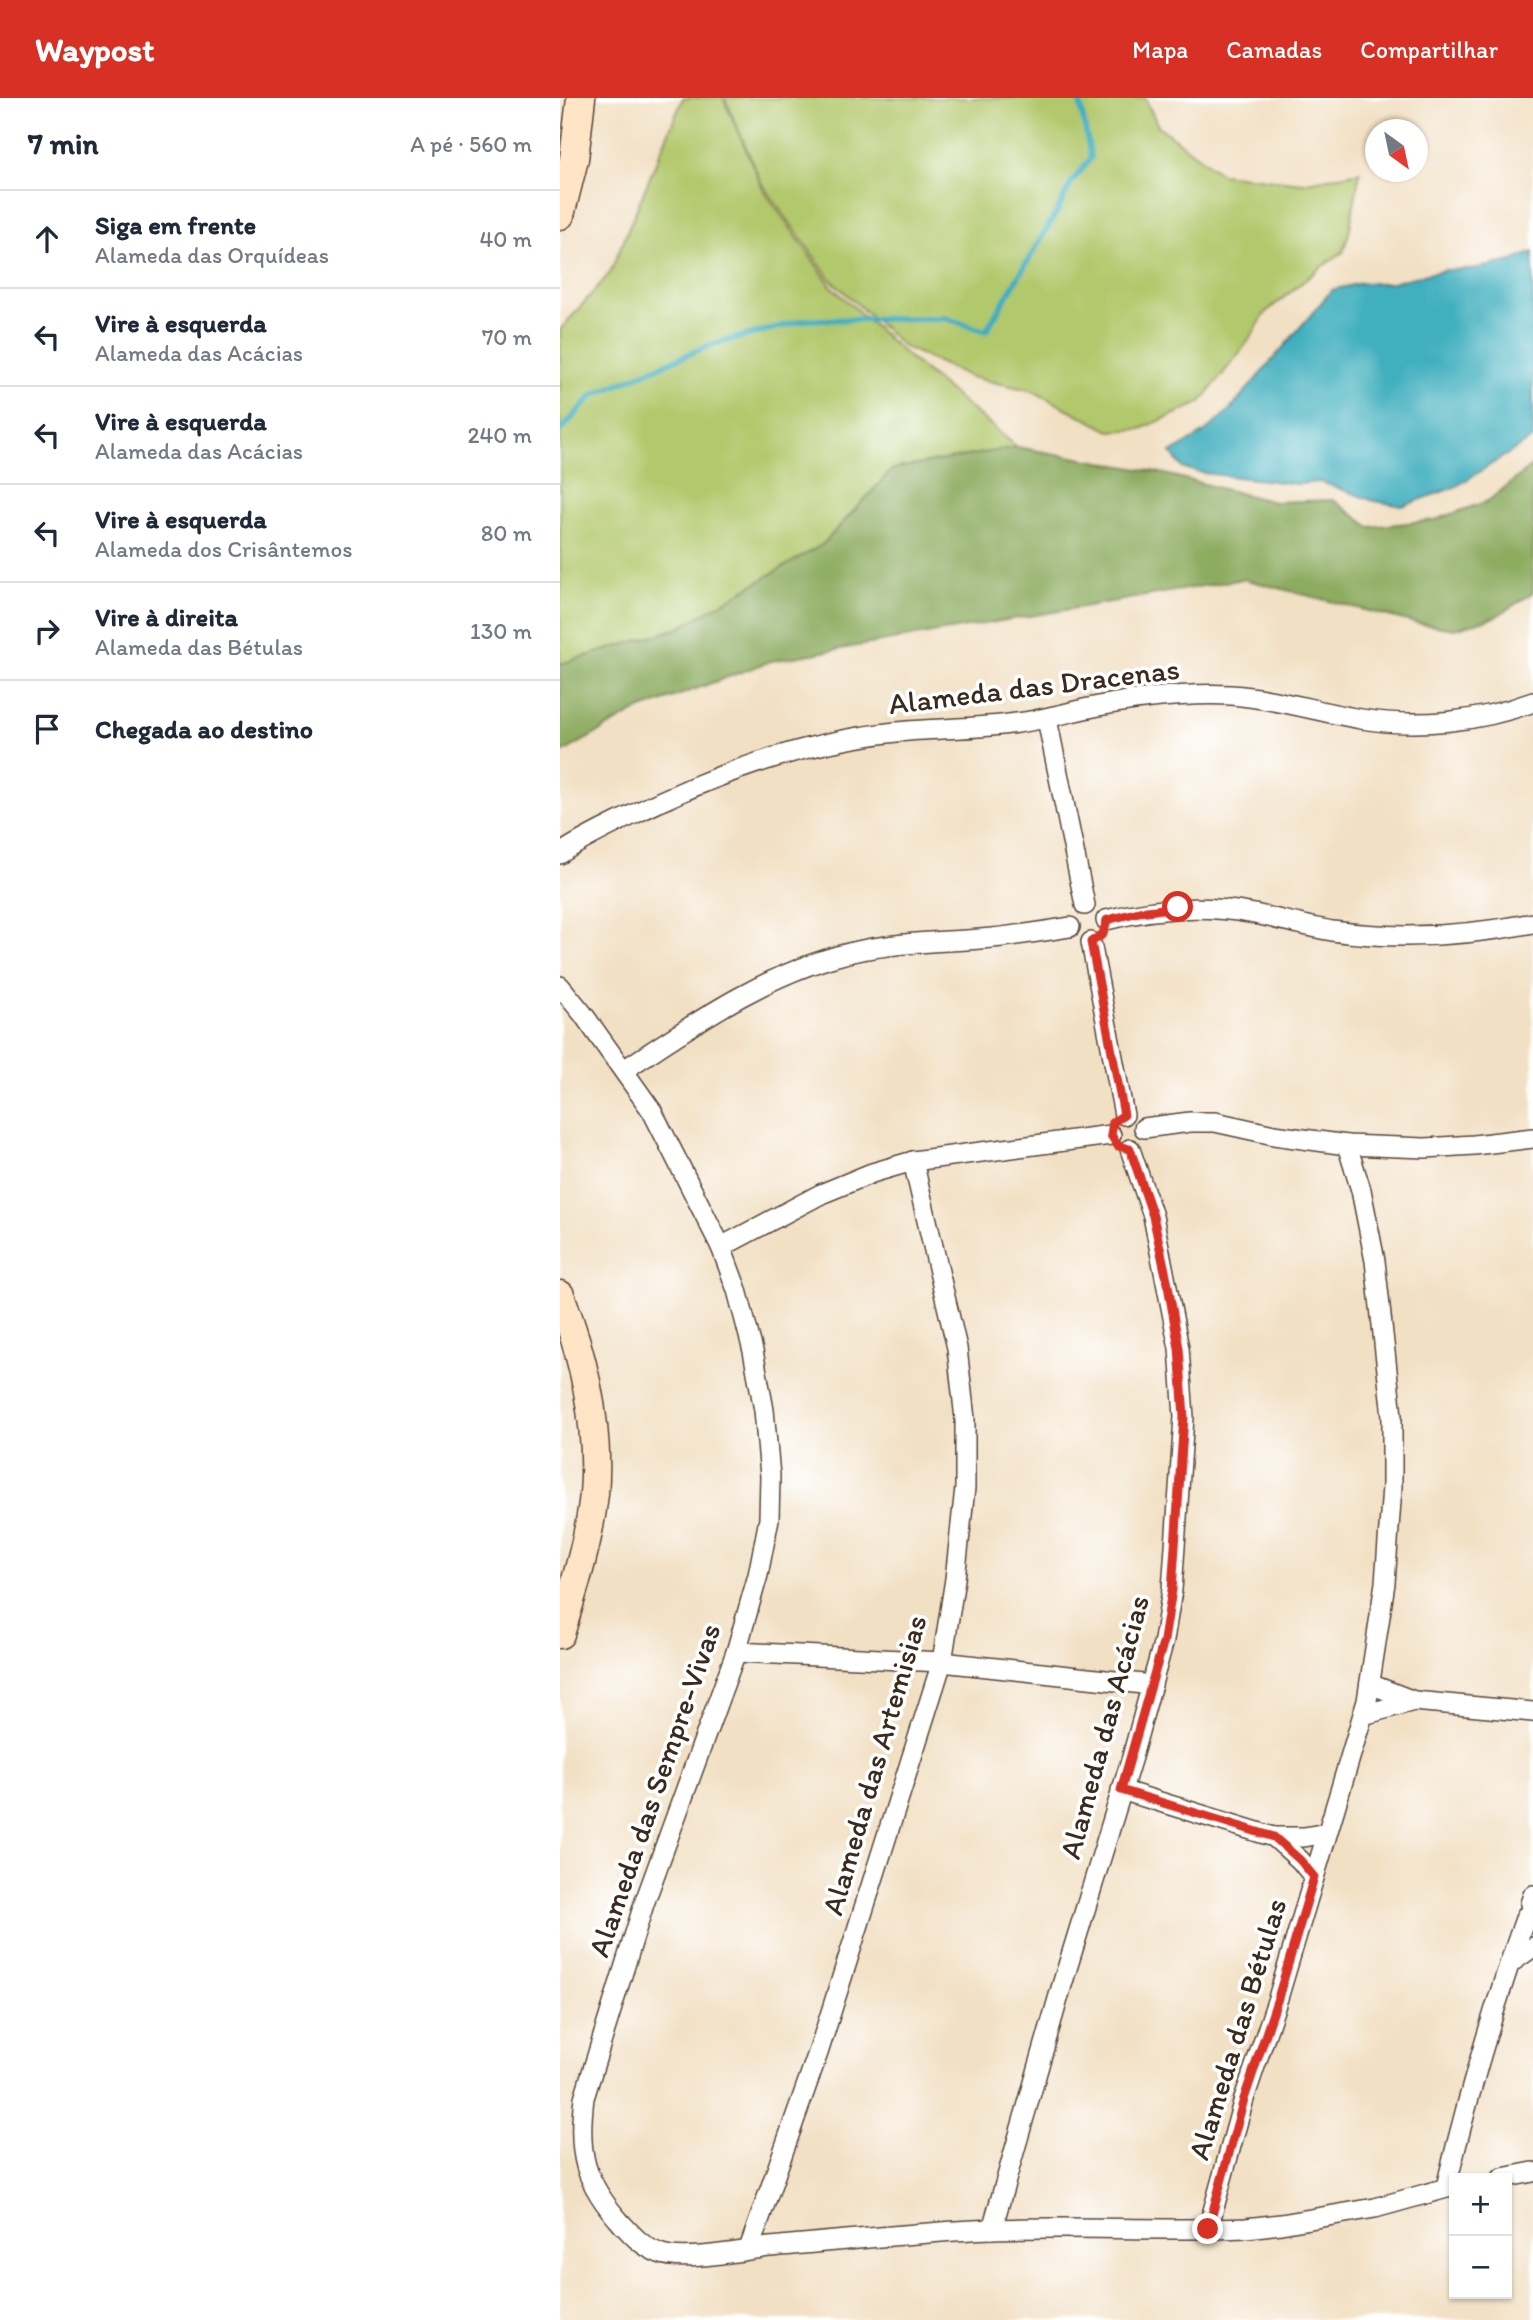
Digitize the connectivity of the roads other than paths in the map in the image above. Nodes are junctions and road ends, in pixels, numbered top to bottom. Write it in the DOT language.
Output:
graph roads {
  1 [pos="581,98"];
  2 [pos="560,215"];
  3 [pos="1533,702"];
  4 [pos="1048,719"];
  5 [pos="560,853"];
  6 [pos="1085,905"];
  7 [pos="1107,920"];
  8 [pos="1533,923"];
  9 [pos="1070,927"];
  10 [pos="1091,942"];
  11 [pos="560,986"];
  12 [pos="624,1069"];
  13 [pos="1124,1115"];
  14 [pos="1144,1128"];
  15 [pos="1111,1135"];
  16 [pos="1533,1138"];
  17 [pos="1347,1145"];
  18 [pos="1130,1149"];
  19 [pos="913,1161"];
  20 [pos="721,1247"];
  21 [pos="560,1295"];
  22 [pos="560,1634"];
  23 [pos="737,1652"];
  24 [pos="942,1662"];
  25 [pos="1370,1684"];
  26 [pos="1152,1685"];
  27 [pos="1414,1701"];
  28 [pos="1533,1711"];
  29 [pos="1363,1715"];
  30 [pos="1121,1790"];
  31 [pos="1327,1833"];
  32 [pos="1274,1837"];
  33 [pos="1314,1877"];
  34 [pos="1531,1910"];
  35 [pos="1533,1947"];
  36 [pos="1509,1964"];
  37 [pos="1533,2172"];
  38 [pos="1453,2173"];
  39 [pos="1512,2176"];
  40 [pos="1449,2187"];
  41 [pos="992,2229"];
  42 [pos="1208,2229"];
  43 [pos="749,2249"];
  1 -- 2 [label="main road"];
  3 -- 4 [label="street, Alameda das Dracenas"];
  4 -- 5 [label="street, Alameda das Dracenas"];
  4 -- 6 [label="street"];
  6 -- 7 [label="street"];
  6 -- 9 [label="street"];
  7 -- 8 [label="street"];
  7 -- 10 [label="street"];
  9 -- 10 [label="street"];
  9 -- 12 [label="street"];
  10 -- 13 [label="street"];
  11 -- 12 [label="street, Alameda das Sempre-Vivas"];
  12 -- 20 [label="street, Alameda das Sempre-Vivas"];
  13 -- 14 [label="street"];
  13 -- 15 [label="street"];
  14 -- 17 [label="street"];
  14 -- 18 [label="street"];
  15 -- 18 [label="street"];
  15 -- 19 [label="street"];
  16 -- 17 [label="street"];
  17 -- 25 [label="street, Alameda das Bétulas"];
  18 -- 26 [label="street, Alameda das Acácias"];
  19 -- 20 [label="street"];
  19 -- 24 [label="street, Alameda das Artemisias"];
  20 -- 23 [label="street, Alameda das Sempre-Vivas"];
  21 -- 22 [label="main road"];
  23 -- 24 [label="street"];
  23 -- 43 [label="street, Alameda das Sempre-Vivas"];
  24 -- 26 [label="street"];
  24 -- 43 [label="street, Alameda das Artemisias"];
  25 -- 27 [label="street"];
  25 -- 29 [label="street, Alameda das Bétulas"];
  26 -- 30 [label="street, Alameda das Acácias"];
  27 -- 28 [label="street"];
  27 -- 29 [label="street"];
  29 -- 31 [label="street, Alameda das Bétulas"];
  30 -- 32 [label="street"];
  30 -- 41 [label="street, Alameda das Acácias"];
  31 -- 32 [label="street"];
  31 -- 33 [label="street, Alameda das Bétulas"];
  32 -- 33 [label="street"];
  33 -- 42 [label="street, Alameda das Bétulas"];
  34 -- 36 [label="street"];
  35 -- 36 [label="street"];
  36 -- 38 [label="street"];
  37 -- 39 [label="street"];
  40 -- 42 [label="street, Alameda das Sempre-Vivas"];
  41 -- 42 [label="street, Alameda das Sempre-Vivas"];
  41 -- 43 [label="street, Alameda das Sempre-Vivas"];
}
